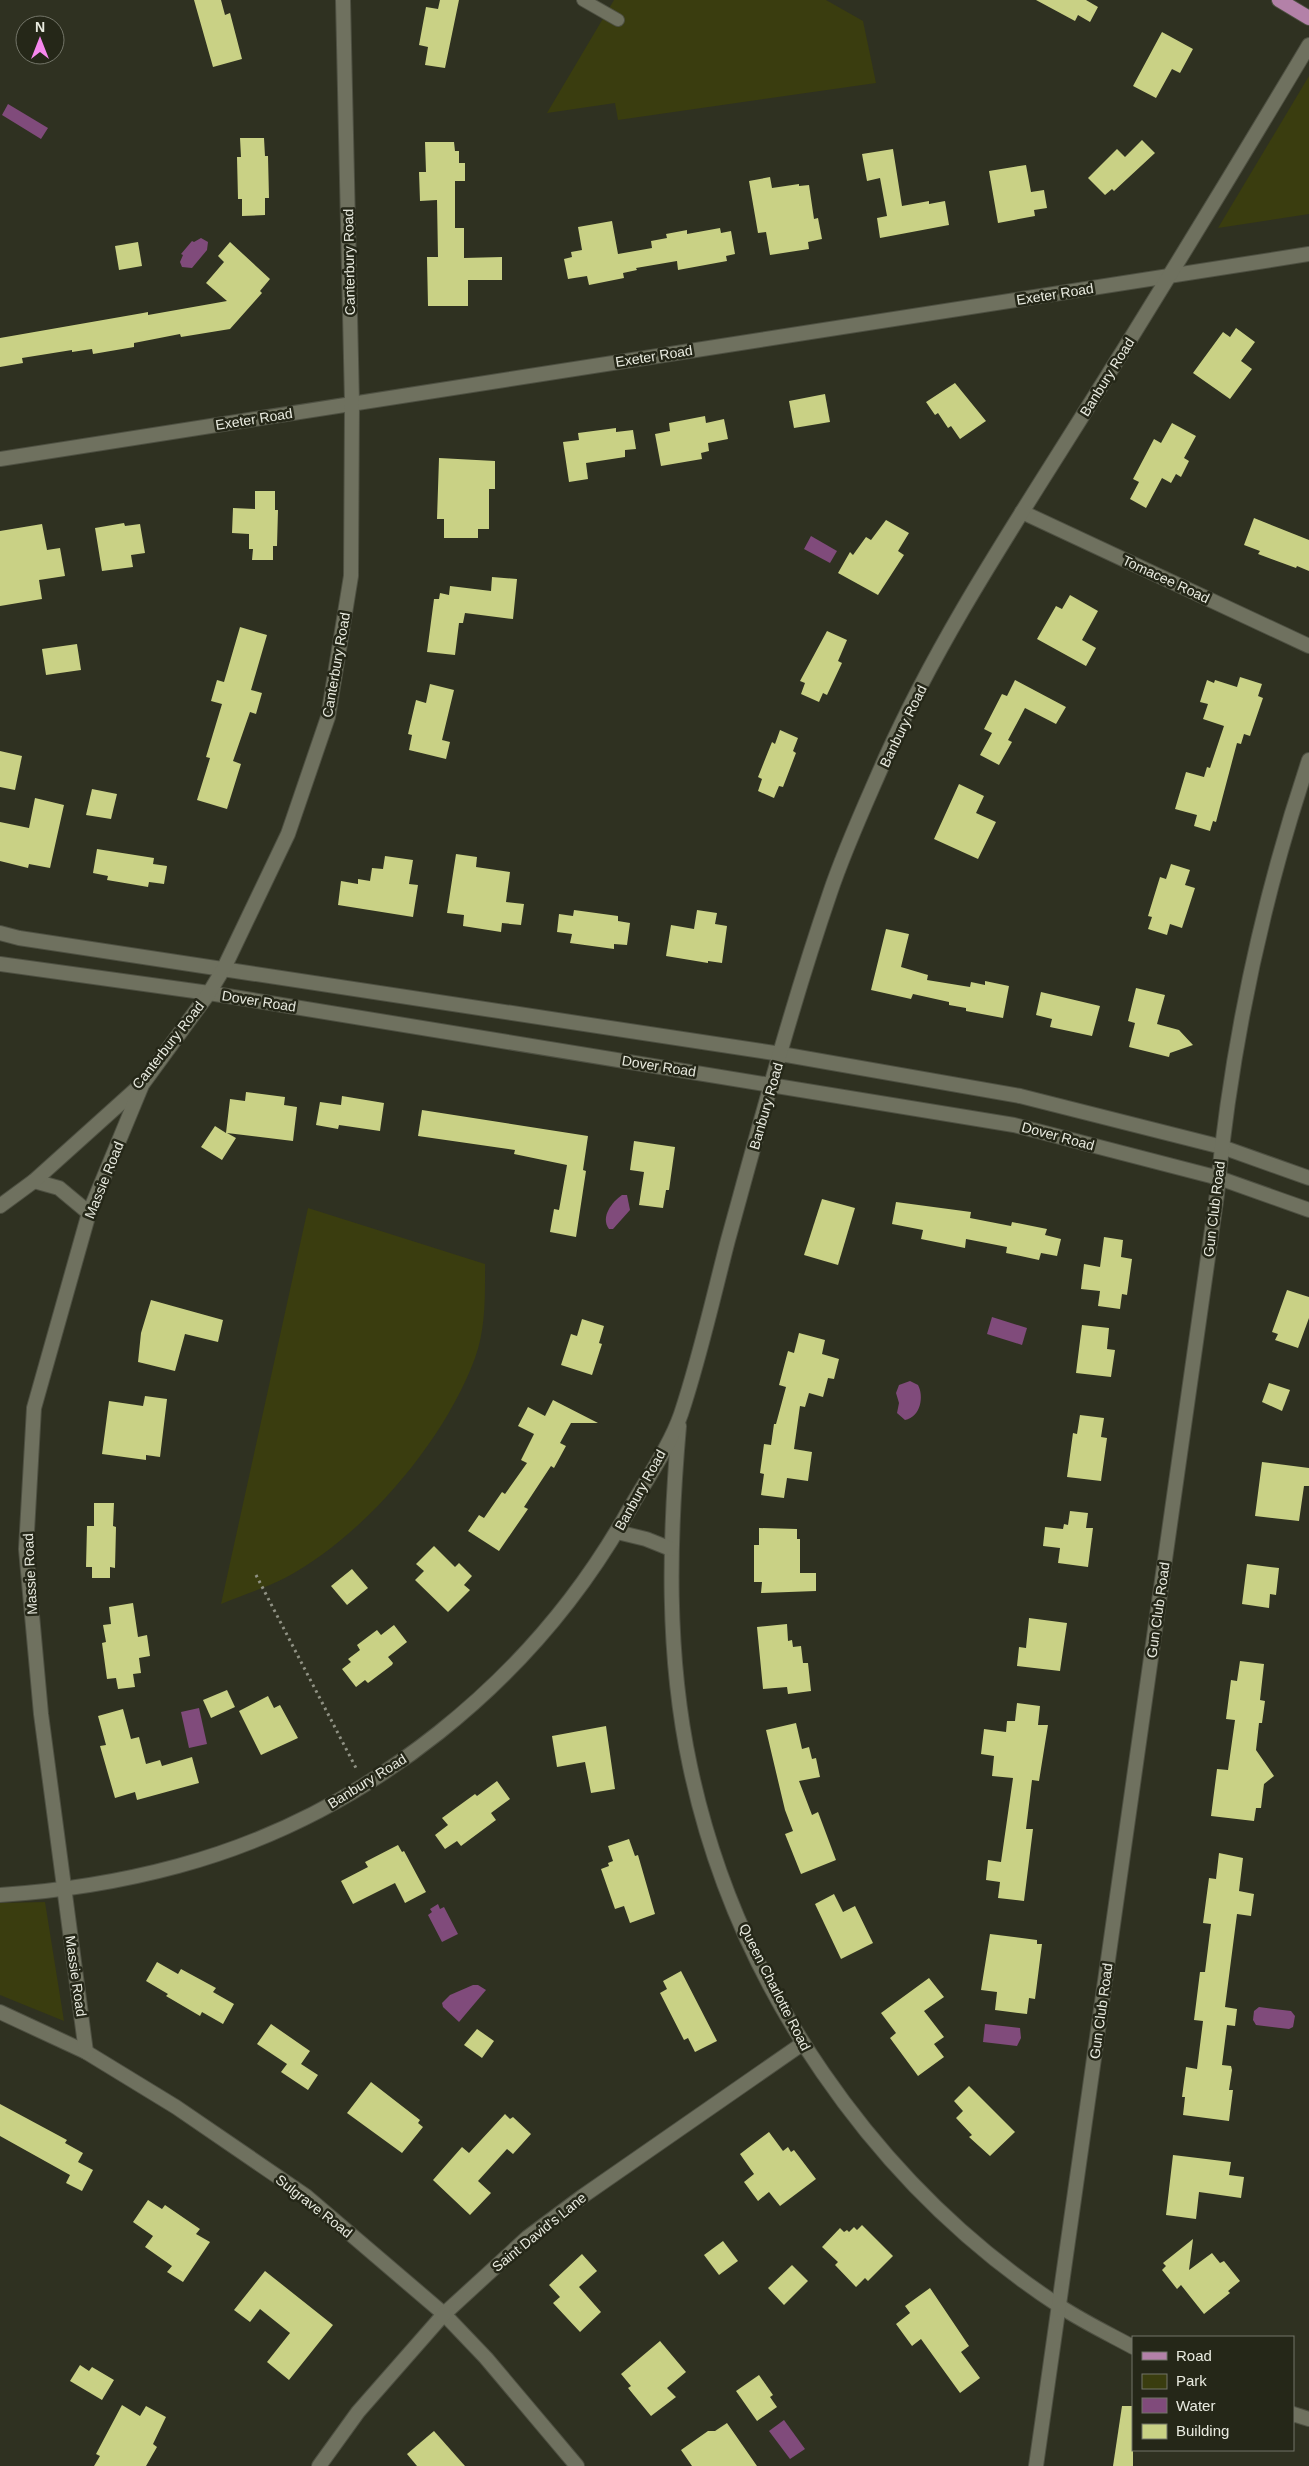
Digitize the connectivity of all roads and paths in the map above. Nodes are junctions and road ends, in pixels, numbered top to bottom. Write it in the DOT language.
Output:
graph roads {
  1 [pos="351,0"];
  2 [pos="584,0"];
  3 [pos="1279,0"];
  4 [pos="343,6"];
  5 [pos="1309,18"];
  6 [pos="618,20"];
  7 [pos="1309,45"];
  8 [pos="1309,254"];
  9 [pos="1170,276"];
  10 [pos="352,403"];
  11 [pos="0,459"];
  12 [pos="1022,512"];
  13 [pos="1309,646"];
  14 [pos="1309,760"];
  15 [pos="0,934"];
  16 [pos="0,964"];
  17 [pos="224,968"];
  18 [pos="209,993"];
  19 [pos="781,1054"];
  20 [pos="144,1082"];
  21 [pos="772,1084"];
  22 [pos="1222,1147"];
  23 [pos="1219,1178"];
  24 [pos="1309,1178"];
  25 [pos="34,1181"];
  26 [pos="0,1206"];
  27 [pos="1309,1210"];
  28 [pos="89,1214"];
  29 [pos="679,1420"];
  30 [pos="617,1532"];
  31 [pos="671,1549"];
  32 [pos="256,1575"];
  33 [pos="364,1785"];
  34 [pos="64,1891"];
  35 [pos="0,1895"];
  36 [pos="0,2012"];
  37 [pos="802,2044"];
  38 [pos="86,2052"];
  39 [pos="1059,2306"];
  40 [pos="444,2314"];
  41 [pos="1132,2346"];
  42 [pos="1294,2414"];
  43 [pos="1309,2419"];
  44 [pos="319,2466"];
  45 [pos="577,2466"];
  46 [pos="1036,2466"];
  1 -- 4 [label="street, Canterbury Road"];
  2 -- 6 [label="lane"];
  3 -- 5 [label="main road"];
  4 -- 10 [label="street, Canterbury Road"];
  7 -- 9 [label="street, Banbury Road"];
  8 -- 9 [label="street, Exeter Road"];
  9 -- 10 [label="street, Exeter Road"];
  9 -- 12 [label="street, Banbury Road"];
  10 -- 11 [label="street, Exeter Road"];
  10 -- 17 [label="street, Canterbury Road"];
  12 -- 13 [label="street, Tomacee Road"];
  12 -- 19 [label="street, Banbury Road"];
  14 -- 22 [label="street, Gun Club Road"];
  15 -- 17 [label="street, Dover Road"];
  16 -- 18 [label="street, Dover Road"];
  17 -- 18 [label="street, Canterbury Road"];
  17 -- 19 [label="street, Dover Road"];
  18 -- 20 [label="street, Canterbury Road"];
  18 -- 21 [label="street, Dover Road"];
  19 -- 21 [label="street, Banbury Road"];
  19 -- 22 [label="street, Dover Road"];
  20 -- 25 [label="street, Canterbury Road"];
  20 -- 28 [label="street, Massie Road"];
  21 -- 23 [label="street, Dover Road"];
  21 -- 29 [label="street, Banbury Road"];
  22 -- 23 [label="street, Gun Club Road"];
  22 -- 24 [label="street, Dover Road"];
  23 -- 27 [label="street, Dover Road"];
  23 -- 39 [label="street, Gun Club Road"];
  25 -- 26 [label="street, Canterbury Road"];
  25 -- 28 [label="street"];
  28 -- 34 [label="street, Massie Road"];
  29 -- 30 [label="street, Banbury Road"];
  29 -- 31 [label="street, Queen Charlotte Road"];
  30 -- 31 [label="street"];
  30 -- 33 [label="street, Banbury Road"];
  31 -- 37 [label="street, Queen Charlotte Road"];
  32 -- 33 [label="path"];
  33 -- 34 [label="street, Banbury Road"];
  34 -- 35 [label="street, Banbury Road"];
  34 -- 38 [label="street, Massie Road"];
  36 -- 38 [label="street, Sulgrave Road"];
  37 -- 39 [label="street, Queen Charlotte Road"];
  37 -- 40 [label="street, Saint David's Lane"];
  38 -- 40 [label="street, Sulgrave Road"];
  39 -- 41 [label="street, Queen Charlotte Road"];
  39 -- 46 [label="street, Gun Club Road"];
  40 -- 44 [label="street, Saint David's Lane"];
  40 -- 45 [label="street, Sulgrave Road"];
  42 -- 43 [label="street"];
}
